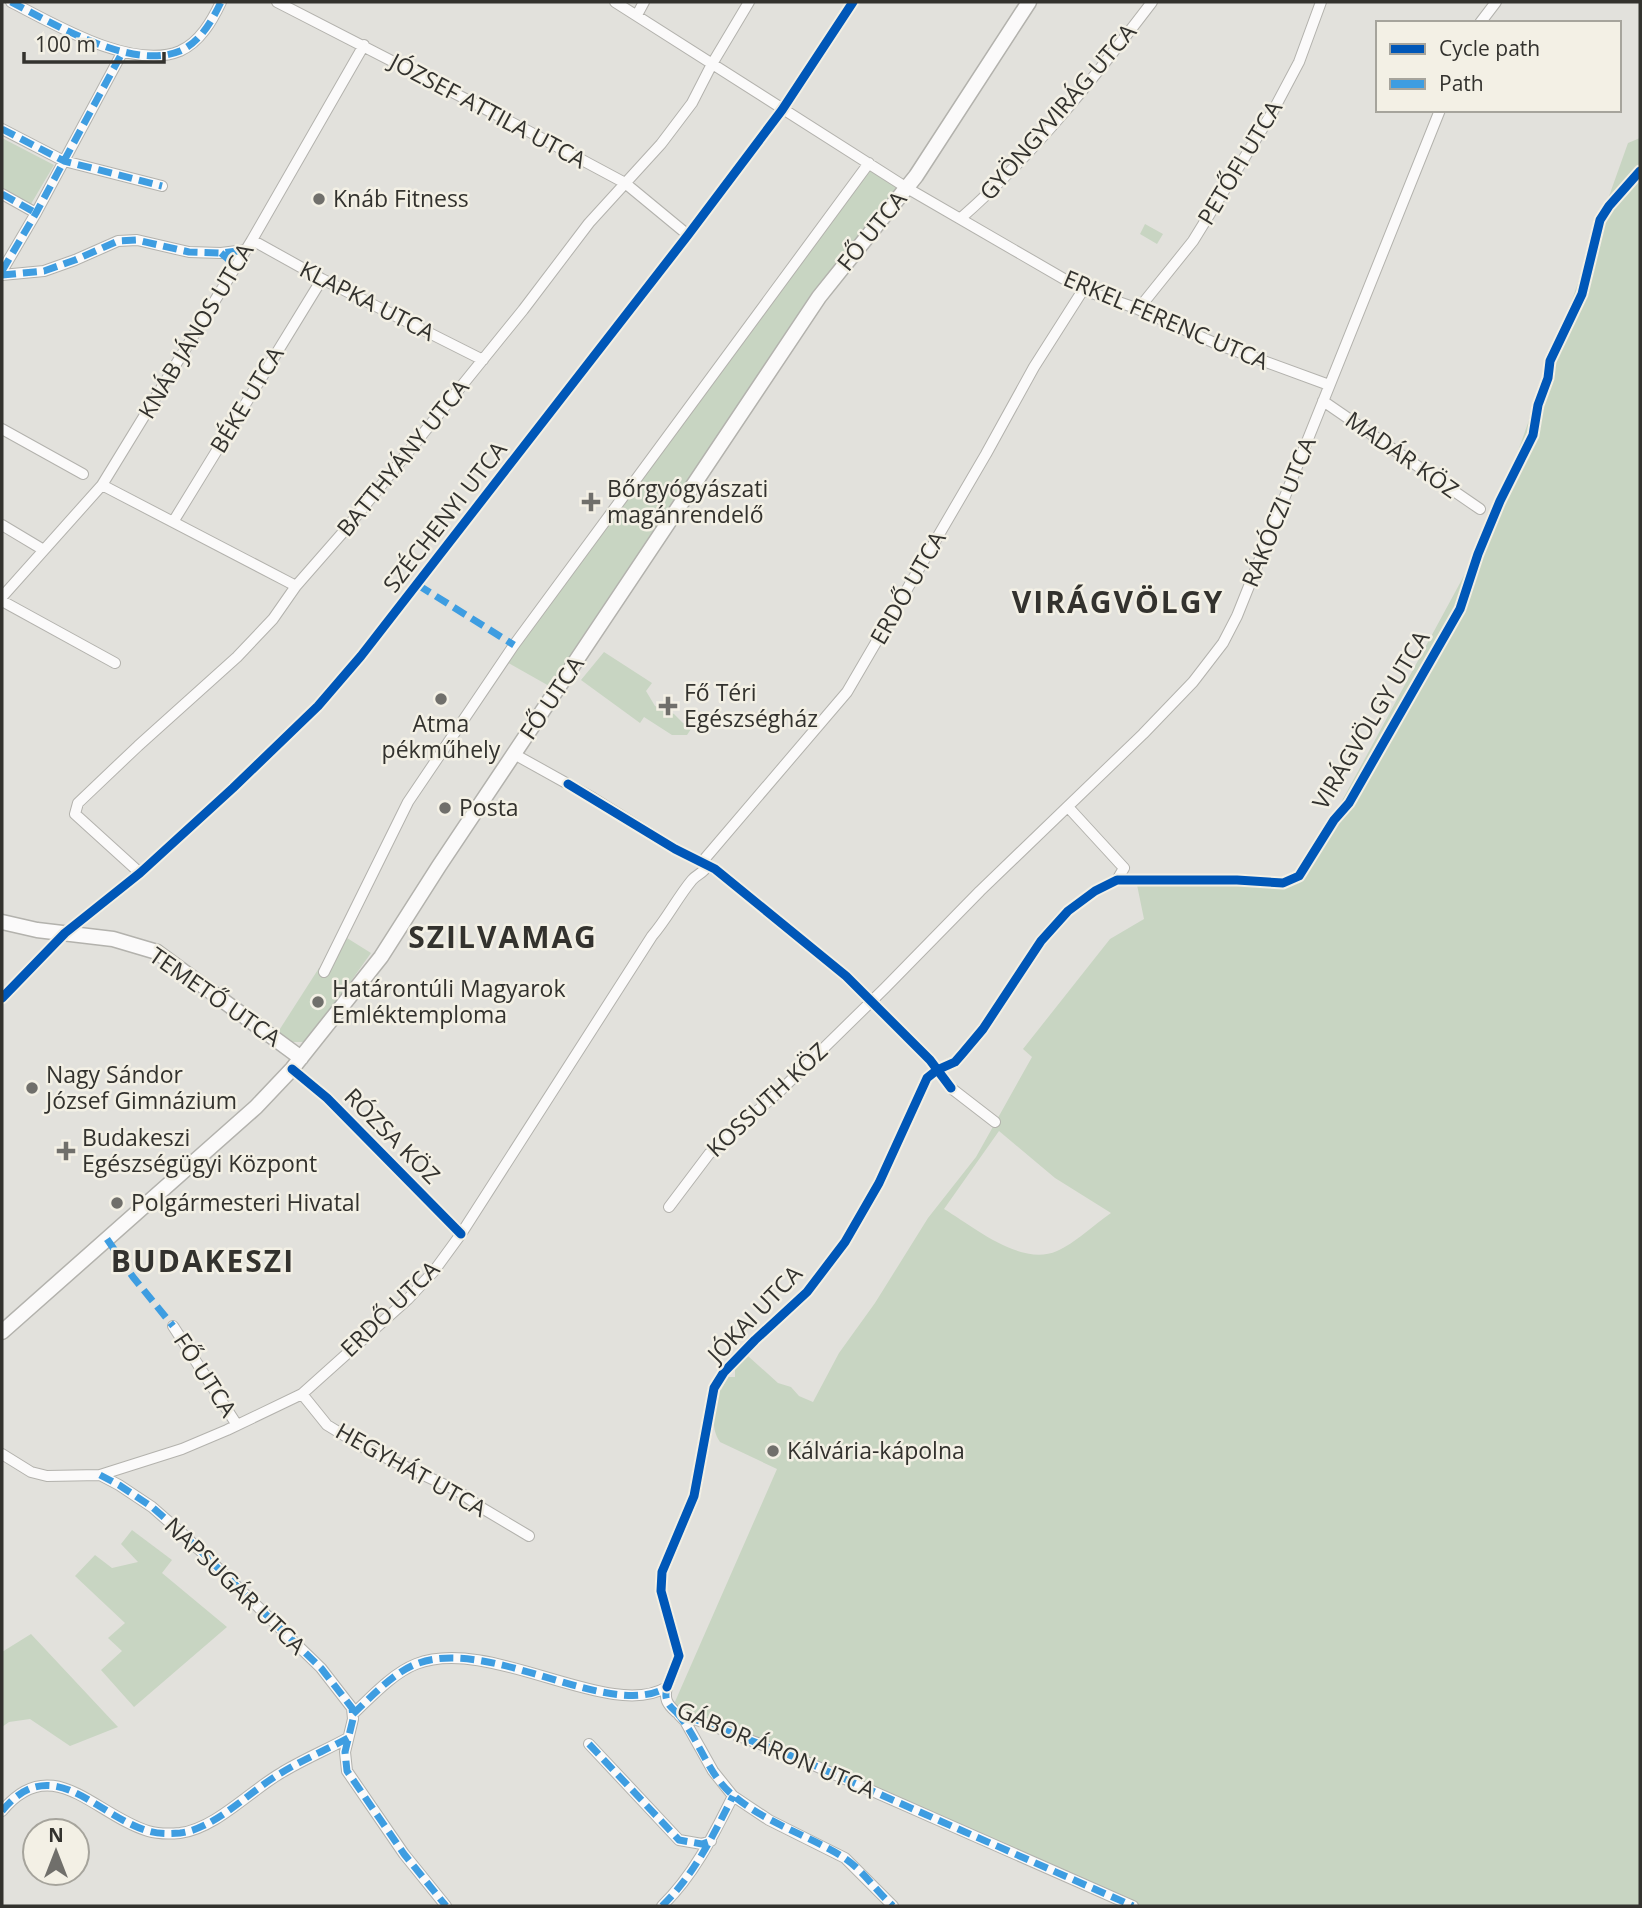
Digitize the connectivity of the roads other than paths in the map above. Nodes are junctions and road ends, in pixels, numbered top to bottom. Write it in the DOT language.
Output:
graph roads {
  1 [pos="11,2"];
  2 [pos="221,2"];
  3 [pos="277,2"];
  4 [pos="615,2"];
  5 [pos="644,2"];
  6 [pos="749,2"];
  7 [pos="853,2"];
  8 [pos="1029,2"];
  9 [pos="1152,2"];
  10 [pos="1321,2"];
  11 [pos="1496,2"];
  12 [pos="637,15"];
  13 [pos="1482,21"];
  14 [pos="364,46"];
  15 [pos="122,53"];
  16 [pos="712,64"];
  17 [pos="782,110"];
  18 [pos="1439,112"];
  19 [pos="2,129"];
  20 [pos="65,161"];
  21 [pos="869,163"];
  22 [pos="1640,171"];
  23 [pos="625,183"];
  24 [pos="162,187"];
  25 [pos="907,188"];
  26 [pos="2,194"];
  27 [pos="36,213"];
  28 [pos="961,218"];
  29 [pos="688,235"];
  30 [pos="252,240"];
  31 [pos="245,250"];
  32 [pos="221,253"];
  33 [pos="235,265"];
  34 [pos="2,273"];
  35 [pos="322,279"];
  36 [pos="1083,290"];
  37 [pos="1133,307"];
  38 [pos="483,360"];
  39 [pos="1329,385"];
  40 [pos="1324,401"];
  41 [pos="2,429"];
  42 [pos="83,474"];
  43 [pos="102,485"];
  44 [pos="1480,509"];
  45 [pos="173,522"];
  46 [pos="2,526"];
  47 [pos="43,549"];
  48 [pos="296,586"];
  49 [pos="2,599"];
  50 [pos="115,663"];
  51 [pos="514,754"];
  52 [pos="1068,807"];
  53 [pos="701,862"];
  54 [pos="139,873"];
  55 [pos="694,878"];
  56 [pos="1117,880"];
  57 [pos="2,922"];
  58 [pos="65,933"];
  59 [pos="324,972"];
  60 [pos="2,998"];
  61 [pos="872,1000"];
  62 [pos="296,1063"];
  63 [pos="937,1070"];
  64 [pos="995,1122"];
  65 [pos="669,1207"];
  66 [pos="461,1234"];
  67 [pos="173,1325"];
  68 [pos="2,1332"];
  69 [pos="302,1394"];
  70 [pos="237,1425"];
  71 [pos="2,1454"];
  72 [pos="100,1475"];
  73 [pos="529,1536"];
  74 [pos="667,1688"];
  75 [pos="676,1712"];
  76 [pos="353,1714"];
  77 [pos="348,1738"];
  78 [pos="589,1744"];
  79 [pos="733,1796"];
  80 [pos="2,1811"];
  81 [pos="711,1841"];
  82 [pos="446,1906"];
  83 [pos="662,1906"];
  84 [pos="893,1906"];
  85 [pos="1133,1906"];
  1 -- 15 [label="street"];
  2 -- 15 [label="street"];
  3 -- 14 [label="street, JÓZSEF ATTILA UTCA"];
  4 -- 12 [label="street, ERKEL FERENC UTCA"];
  5 -- 12 [label="street"];
  6 -- 16 [label="street, BATTHYÁNY UTCA"];
  7 -- 17 [label="street, SZÉCHENYI UTCA"];
  8 -- 25 [label="main road, FŐ UTCA"];
  9 -- 28 [label="street, GYÖNGYVIRÁG UTCA"];
  10 -- 37 [label="street, PETŐFI UTCA"];
  11 -- 13 [label="street"];
  12 -- 16 [label="street, ERKEL FERENC UTCA"];
  14 -- 23 [label="street, JÓZSEF ATTILA UTCA"];
  14 -- 30 [label="street, KNÁB JÁNOS UTCA"];
  15 -- 20 [label="street"];
  16 -- 17 [label="street, ERKEL FERENC UTCA"];
  16 -- 23 [label="street, BATTHYÁNY UTCA"];
  17 -- 21 [label="street, ERKEL FERENC UTCA"];
  17 -- 29 [label="street, SZÉCHENYI UTCA"];
  18 -- 39 [label="street, RÁKÓCZI UTCA"];
  19 -- 20 [label="street"];
  20 -- 24 [label="street"];
  20 -- 27 [label="street"];
  21 -- 25 [label="street, ERKEL FERENC UTCA"];
  21 -- 59 [label="street, FŐ UTCA"];
  22 -- 56 [label="street, VIRÁGVÖLGY UTCA"];
  23 -- 29 [label="street, JÓZSEF ATTILA UTCA"];
  23 -- 38 [label="street, BATTHYÁNY UTCA"];
  25 -- 28 [label="street, ERKEL FERENC UTCA"];
  25 -- 51 [label="main road, FŐ UTCA"];
  26 -- 27 [label="street"];
  27 -- 34 [label="street"];
  28 -- 36 [label="street, ERKEL FERENC UTCA"];
  29 -- 54 [label="street, SZÉCHENYI UTCA"];
  30 -- 31 [label="street, KNÁB JÁNOS UTCA"];
  30 -- 35 [label="street, KLAPKA UTCA"];
  31 -- 32 [label="street"];
  31 -- 33 [label="street, KNÁB JÁNOS UTCA"];
  32 -- 33 [label="street"];
  32 -- 34 [label="street"];
  33 -- 43 [label="street, KNÁB JÁNOS UTCA"];
  35 -- 38 [label="street, KLAPKA UTCA"];
  35 -- 45 [label="street, BÉKE UTCA"];
  36 -- 37 [label="street, ERKEL FERENC UTCA"];
  36 -- 53 [label="street, ERDŐ UTCA"];
  37 -- 39 [label="street, ERKEL FERENC UTCA"];
  38 -- 48 [label="street, BATTHYÁNY UTCA"];
  39 -- 40 [label="street, RÁKÓCZI UTCA"];
  40 -- 44 [label="street, MADÁR KÖZ"];
  40 -- 52 [label="street, RÁKÓCZI UTCA"];
  41 -- 42 [label="street"];
  43 -- 45 [label="street"];
  43 -- 47 [label="street, KNÁB JÁNOS UTCA"];
  45 -- 48 [label="street"];
  46 -- 47 [label="street"];
  47 -- 49 [label="street, KNÁB JÁNOS UTCA"];
  48 -- 54 [label="street, BATTHYÁNY UTCA"];
  49 -- 50 [label="street"];
  51 -- 53 [label="street"];
  51 -- 62 [label="main road, FŐ UTCA"];
  52 -- 56 [label="street"];
  52 -- 61 [label="street, RÁKÓCZI UTCA"];
  53 -- 55 [label="street, ERDŐ UTCA"];
  53 -- 55 [label="street"];
  53 -- 61 [label="street"];
  54 -- 58 [label="street, SZÉCHENYI UTCA"];
  55 -- 66 [label="street, ERDŐ UTCA"];
  56 -- 63 [label="street"];
  57 -- 58 [label="main road, TEMETŐ UTCA"];
  58 -- 60 [label="street, SZÉCHENYI UTCA"];
  58 -- 62 [label="main road, TEMETŐ UTCA"];
  61 -- 63 [label="street"];
  61 -- 65 [label="street, KOSSUTH KÖZ"];
  62 -- 66 [label="street, RÓZSA KÖZ"];
  62 -- 68 [label="main road, FŐ UTCA"];
  63 -- 64 [label="street"];
  63 -- 74 [label="street, JÓKAI UTCA"];
  66 -- 69 [label="street, ERDŐ UTCA"];
  67 -- 70 [label="street, FŐ UTCA"];
  69 -- 70 [label="street, ERDŐ UTCA"];
  69 -- 73 [label="street, HEGYHÁT UTCA"];
  70 -- 72 [label="street, ERDŐ UTCA"];
  71 -- 72 [label="street, ERDŐ UTCA"];
  72 -- 76 [label="street, NAPSUGÁR UTCA"];
  74 -- 75 [label="street, GÁBOR ÁRON UTCA"];
  74 -- 76 [label="street, GÁBOR ÁRON UTCA"];
  75 -- 79 [label="street"];
  75 -- 85 [label="street, GÁBOR ÁRON UTCA"];
  76 -- 77 [label="street"];
  77 -- 80 [label="street"];
  77 -- 82 [label="street"];
  78 -- 81 [label="street"];
  79 -- 81 [label="street"];
  79 -- 84 [label="street"];
  81 -- 83 [label="street"];
}
